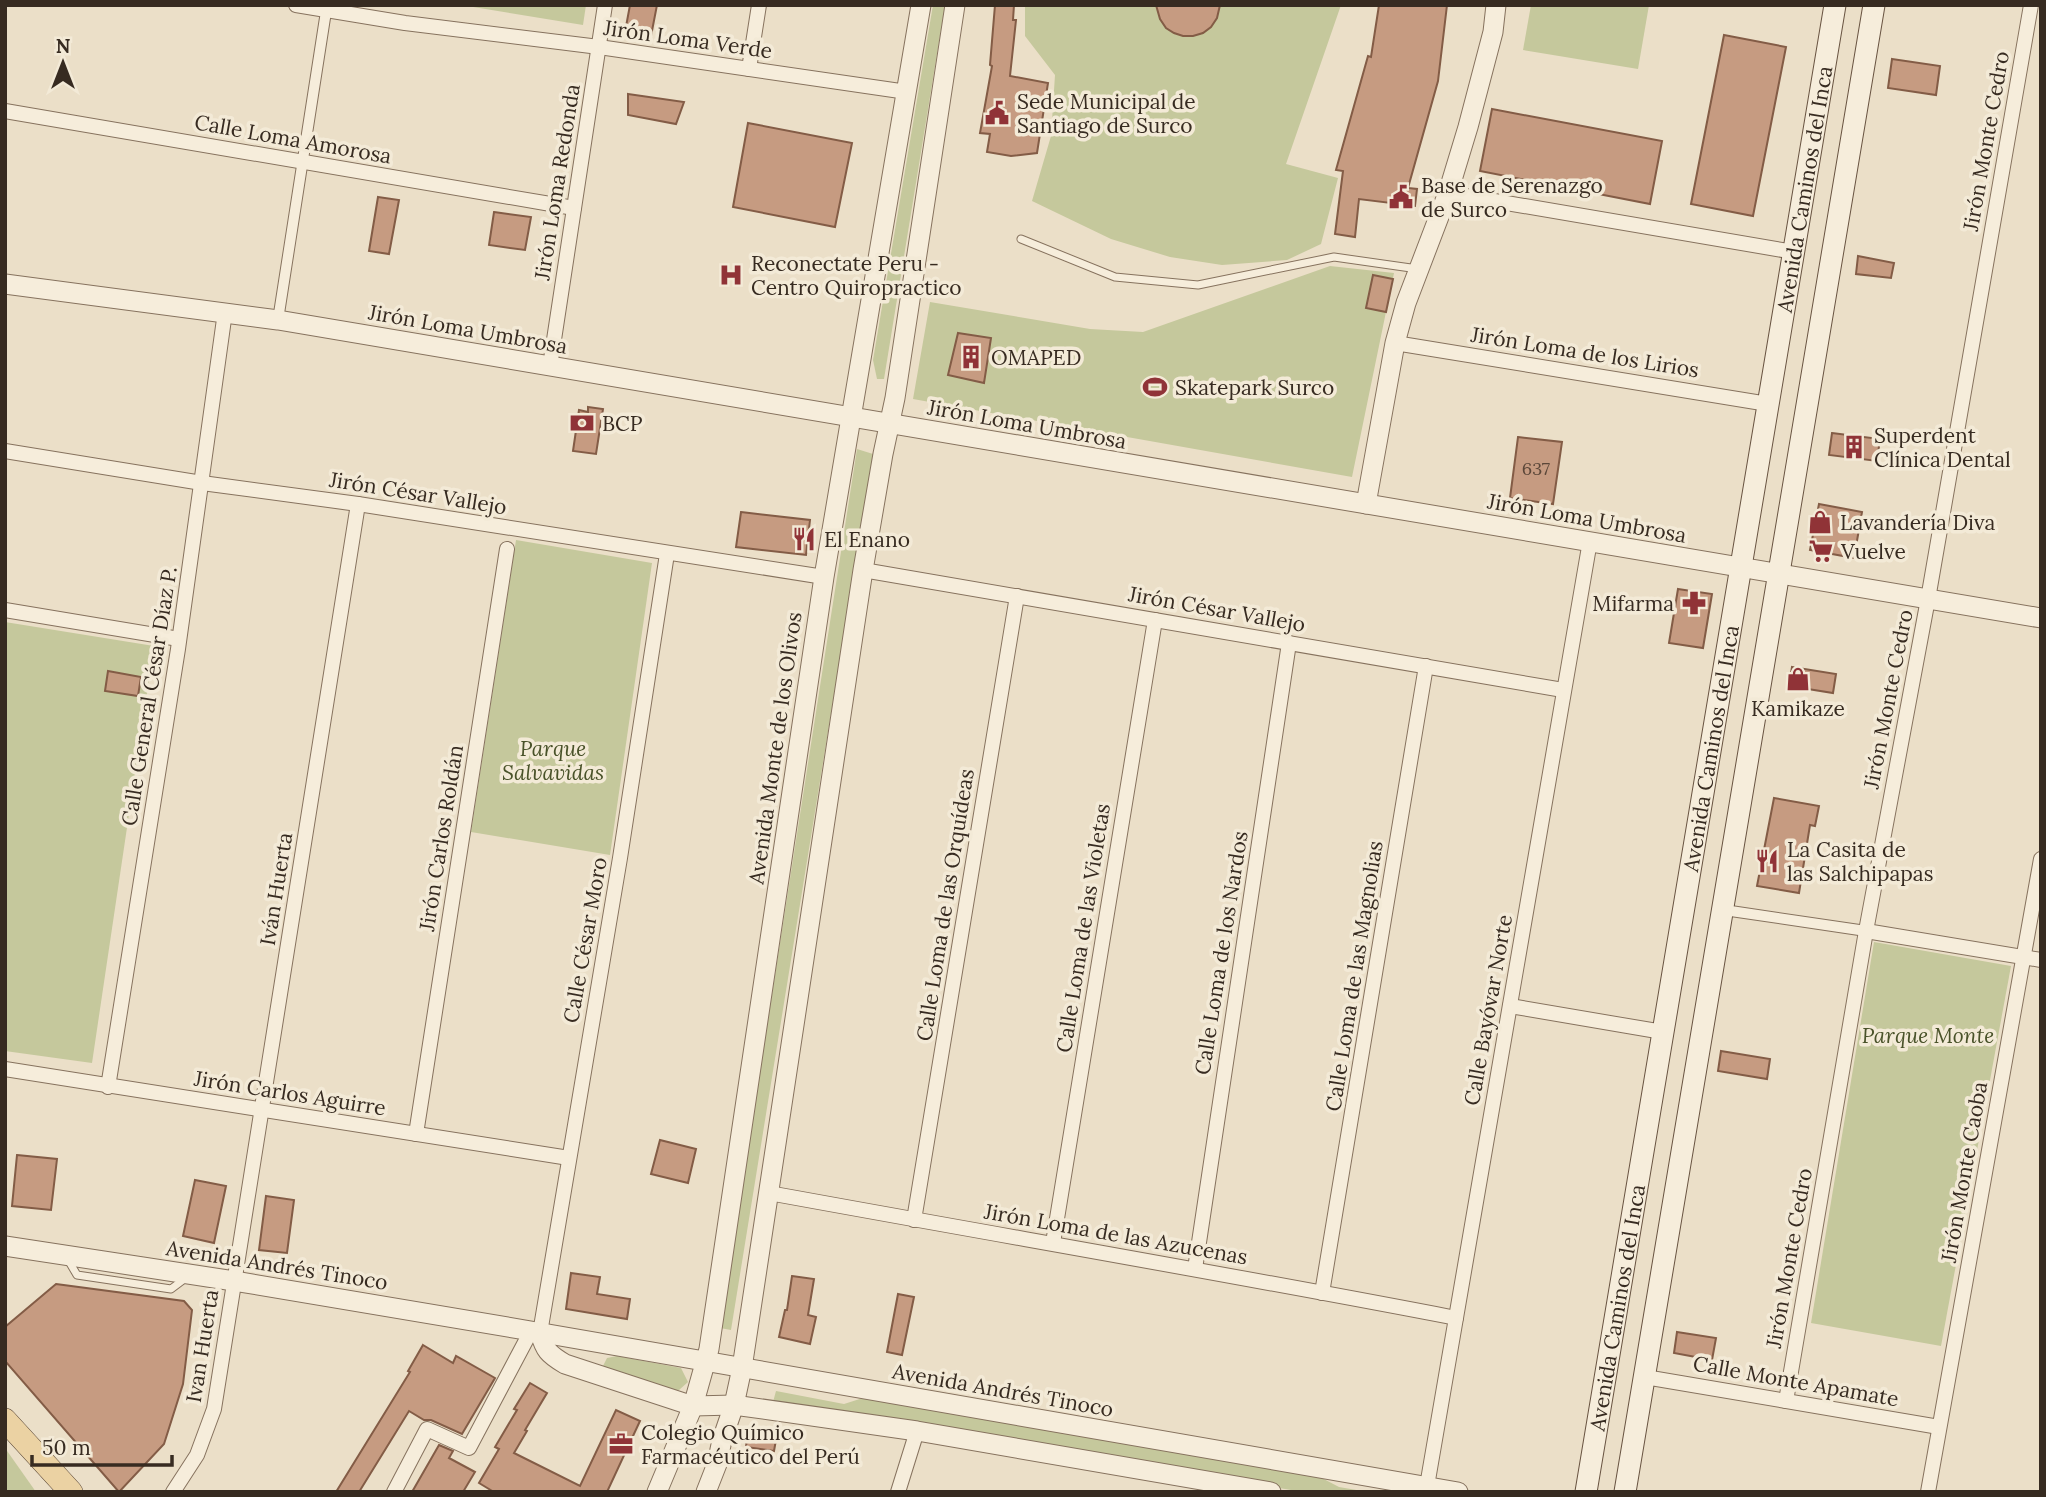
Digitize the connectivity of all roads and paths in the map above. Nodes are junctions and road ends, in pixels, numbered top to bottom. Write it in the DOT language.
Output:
graph roads {
  1 [pos="296,5"];
  2 [pos="606,5"];
  3 [pos="759,5"];
  4 [pos="921,5"];
  5 [pos="956,5"];
  6 [pos="1496,5"];
  7 [pos="1835,5"];
  8 [pos="1874,5"];
  9 [pos="2031,5"];
  10 [pos="327,8"];
  11 [pos="599,47"];
  12 [pos="749,69"];
  13 [pos="906,92"];
  14 [pos="5,110"];
  15 [pos="304,162"];
  16 [pos="1448,193"];
  17 [pos="574,208"];
  18 [pos="1021,239"];
  19 [pos="1794,252"];
  20 [pos="1419,269"];
  21 [pos="5,284"];
  22 [pos="225,312"];
  23 [pos="278,320"];
  24 [pos="1395,343"];
  25 [pos="550,366"];
  26 [pos="1768,404"];
  27 [pos="852,418"];
  28 [pos="889,424"];
  29 [pos="5,451"];
  30 [pos="202,483"];
  31 [pos="358,504"];
  32 [pos="1366,504"];
  33 [pos="1590,541"];
  34 [pos="507,549"];
  35 [pos="667,554"];
  36 [pos="1741,567"];
  37 [pos="863,570"];
  38 [pos="1780,573"];
  39 [pos="824,577"];
  40 [pos="1017,596"];
  41 [pos="1928,599"];
  42 [pos="5,610"];
  43 [pos="2041,618"];
  44 [pos="1155,620"];
  45 [pos="179,639"];
  46 [pos="1289,643"];
  47 [pos="1426,666"];
  48 [pos="1563,690"];
  49 [pos="2041,859"];
  50 [pos="1724,909"];
  51 [pos="1866,931"];
  52 [pos="2024,957"];
  53 [pos="2041,960"];
  54 [pos="1510,1006"];
  55 [pos="1663,1032"];
  56 [pos="5,1069"];
  57 [pos="108,1087"];
  58 [pos="263,1109"];
  59 [pos="416,1133"];
  60 [pos="569,1158"];
  61 [pos="769,1193"];
  62 [pos="914,1220"];
  63 [pos="1053,1243"];
  64 [pos="5,1246"];
  65 [pos="1195,1269"];
  66 [pos="234,1281"];
  67 [pos="1322,1293"];
  68 [pos="1457,1318"];
  69 [pos="536,1332"];
  70 [pos="705,1362"];
  71 [pos="742,1368"];
  72 [pos="1645,1377"];
  73 [pos="1786,1401"];
  74 [pos="734,1405"];
  75 [pos="692,1406"];
  76 [pos="5,1420"];
  77 [pos="1939,1427"];
  78 [pos="917,1431"];
  79 [pos="25,1443"];
  80 [pos="1427,1486"];
  81 [pos="57,1492"];
  82 [pos="71,1492"];
  83 [pos="173,1492"];
  84 [pos="394,1492"];
  85 [pos="657,1492"];
  86 [pos="706,1492"];
  87 [pos="898,1492"];
  88 [pos="1271,1492"];
  89 [pos="1458,1492"];
  90 [pos="1586,1492"];
  91 [pos="1625,1492"];
  92 [pos="1928,1492"];
  1 -- 10 [label="street, Jirón Loma Verde"];
  2 -- 11 [label="street, Jirón Loma Redonda"];
  3 -- 12 [label="street"];
  4 -- 13 [label="street, Avenida Monte de los Olivos"];
  5 -- 28 [label="street"];
  6 -- 16 [label="street"];
  7 -- 19 [label="main road, Avenida Caminos del Inca"];
  8 -- 38 [label="main road, Avenida Caminos del Inca"];
  9 -- 41 [label="street, Jirón Monte Cedro"];
  10 -- 11 [label="street, Jirón Loma Verde"];
  10 -- 15 [label="street"];
  11 -- 12 [label="street, Jirón Loma Verde"];
  11 -- 17 [label="street, Jirón Loma Redonda"];
  12 -- 13 [label="street, Jirón Loma Verde"];
  13 -- 27 [label="street, Avenida Monte de los Olivos"];
  14 -- 15 [label="street, Calle Loma Amorosa"];
  15 -- 17 [label="street, Calle Loma Amorosa"];
  15 -- 23 [label="street"];
  16 -- 19 [label="street"];
  16 -- 20 [label="street"];
  17 -- 25 [label="street, Jirón Loma Redonda"];
  18 -- 20 [label="lane"];
  19 -- 26 [label="main road, Avenida Caminos del Inca"];
  20 -- 24 [label="street"];
  21 -- 22 [label="street, Jirón Loma Umbrosa"];
  22 -- 23 [label="street, Jirón Loma Umbrosa"];
  22 -- 30 [label="street, Calle General César Díaz P."];
  23 -- 25 [label="street, Jirón Loma Umbrosa"];
  24 -- 26 [label="street, Jirón Loma de los Lirios"];
  24 -- 32 [label="street"];
  25 -- 27 [label="street, Jirón Loma Umbrosa"];
  26 -- 36 [label="main road, Avenida Caminos del Inca"];
  27 -- 28 [label="street, Jirón Loma Umbrosa"];
  27 -- 39 [label="street, Avenida Monte de los Olivos"];
  28 -- 32 [label="street, Jirón Loma Umbrosa"];
  28 -- 37 [label="street"];
  29 -- 30 [label="street, Jirón César Vallejo"];
  30 -- 31 [label="street, Jirón César Vallejo"];
  30 -- 45 [label="street, Calle General César Díaz P."];
  31 -- 35 [label="street, Jirón César Vallejo"];
  31 -- 58 [label="street, Iván Huerta"];
  32 -- 33 [label="street, Jirón Loma Umbrosa"];
  33 -- 36 [label="street, Jirón Loma Umbrosa"];
  33 -- 48 [label="street, Calle Bayóvar Norte"];
  34 -- 59 [label="street, Jirón Carlos Roldán"];
  35 -- 39 [label="street, Jirón César Vallejo"];
  35 -- 60 [label="street, Calle César Moro"];
  36 -- 38 [label="street, Jirón Loma Umbrosa"];
  36 -- 55 [label="main road, Avenida Caminos del Inca"];
  37 -- 40 [label="street, Jirón César Vallejo"];
  37 -- 61 [label="street"];
  38 -- 41 [label="street, Jirón Loma Umbrosa"];
  38 -- 50 [label="main road, Avenida Caminos del Inca"];
  39 -- 70 [label="street, Avenida Monte de los Olivos"];
  40 -- 44 [label="street, Jirón César Vallejo"];
  40 -- 62 [label="street, Calle Loma de las Orquídeas"];
  41 -- 43 [label="street, Jirón Loma Umbrosa"];
  41 -- 51 [label="street, Jirón Monte Cedro"];
  42 -- 45 [label="street"];
  44 -- 46 [label="street, Jirón César Vallejo"];
  44 -- 63 [label="street, Calle Loma de las Violetas"];
  45 -- 57 [label="street, Calle General César Díaz P."];
  46 -- 47 [label="street, Jirón César Vallejo"];
  46 -- 65 [label="street, Calle Loma de los Nardos"];
  47 -- 48 [label="street, Jirón César Vallejo"];
  47 -- 67 [label="street, Calle Loma de las Magnolias"];
  48 -- 54 [label="street, Calle Bayóvar Norte"];
  49 -- 52 [label="street, Jirón Monte Caoba"];
  50 -- 51 [label="street"];
  50 -- 72 [label="main road, Avenida Caminos del Inca"];
  51 -- 52 [label="street"];
  51 -- 73 [label="street, Jirón Monte Cedro"];
  52 -- 53 [label="street"];
  52 -- 77 [label="street, Jirón Monte Caoba"];
  54 -- 55 [label="street"];
  54 -- 68 [label="street, Calle Bayóvar Norte"];
  55 -- 90 [label="main road, Avenida Caminos del Inca"];
  56 -- 57 [label="street, Jirón Carlos Aguirre"];
  57 -- 58 [label="street, Jirón Carlos Aguirre"];
  58 -- 59 [label="street, Jirón Carlos Aguirre"];
  58 -- 66 [label="street, Iván Huerta"];
  59 -- 60 [label="street, Jirón Carlos Aguirre"];
  60 -- 69 [label="street, Calle César Moro"];
  61 -- 62 [label="street, Jirón Loma de las Azucenas"];
  61 -- 71 [label="street"];
  62 -- 63 [label="street, Jirón Loma de las Azucenas"];
  63 -- 65 [label="street, Jirón Loma de las Azucenas"];
  64 -- 66 [label="street, Avenida Andrés Tinoco"];
  65 -- 67 [label="street, Jirón Loma de las Azucenas"];
  66 -- 69 [label="street, Avenida Andrés Tinoco"];
  66 -- 83 [label="street, Ivan Huerta"];
  67 -- 68 [label="street, Jirón Loma de las Azucenas"];
  68 -- 80 [label="street, Calle Bayóvar Norte"];
  69 -- 70 [label="street, Avenida Andrés Tinoco"];
  69 -- 75 [label="street"];
  69 -- 84 [label="street, Calle César Moro"];
  70 -- 71 [label="street, Avenida Andrés Tinoco"];
  70 -- 75 [label="street, Avenida Monte de los Olivos"];
  71 -- 74 [label="street"];
  71 -- 80 [label="street, Avenida Andrés Tinoco"];
  72 -- 73 [label="street, Calle Monte Apamate"];
  72 -- 91 [label="main road, Avenida Caminos del Inca"];
  73 -- 77 [label="street, Calle Monte Apamate"];
  74 -- 75 [label="street"];
  74 -- 78 [label="street"];
  74 -- 86 [label="street"];
  75 -- 85 [label="street, Avenida Monte de los Olivos"];
  76 -- 79 [label="main road"];
  77 -- 92 [label="street, Jirón Monte Caoba"];
  78 -- 87 [label="street"];
  78 -- 88 [label="street"];
  79 -- 81 [label="main road"];
  79 -- 82 [label="main road"];
  80 -- 89 [label="street, Avenida Andrés Tinoco"];
}
